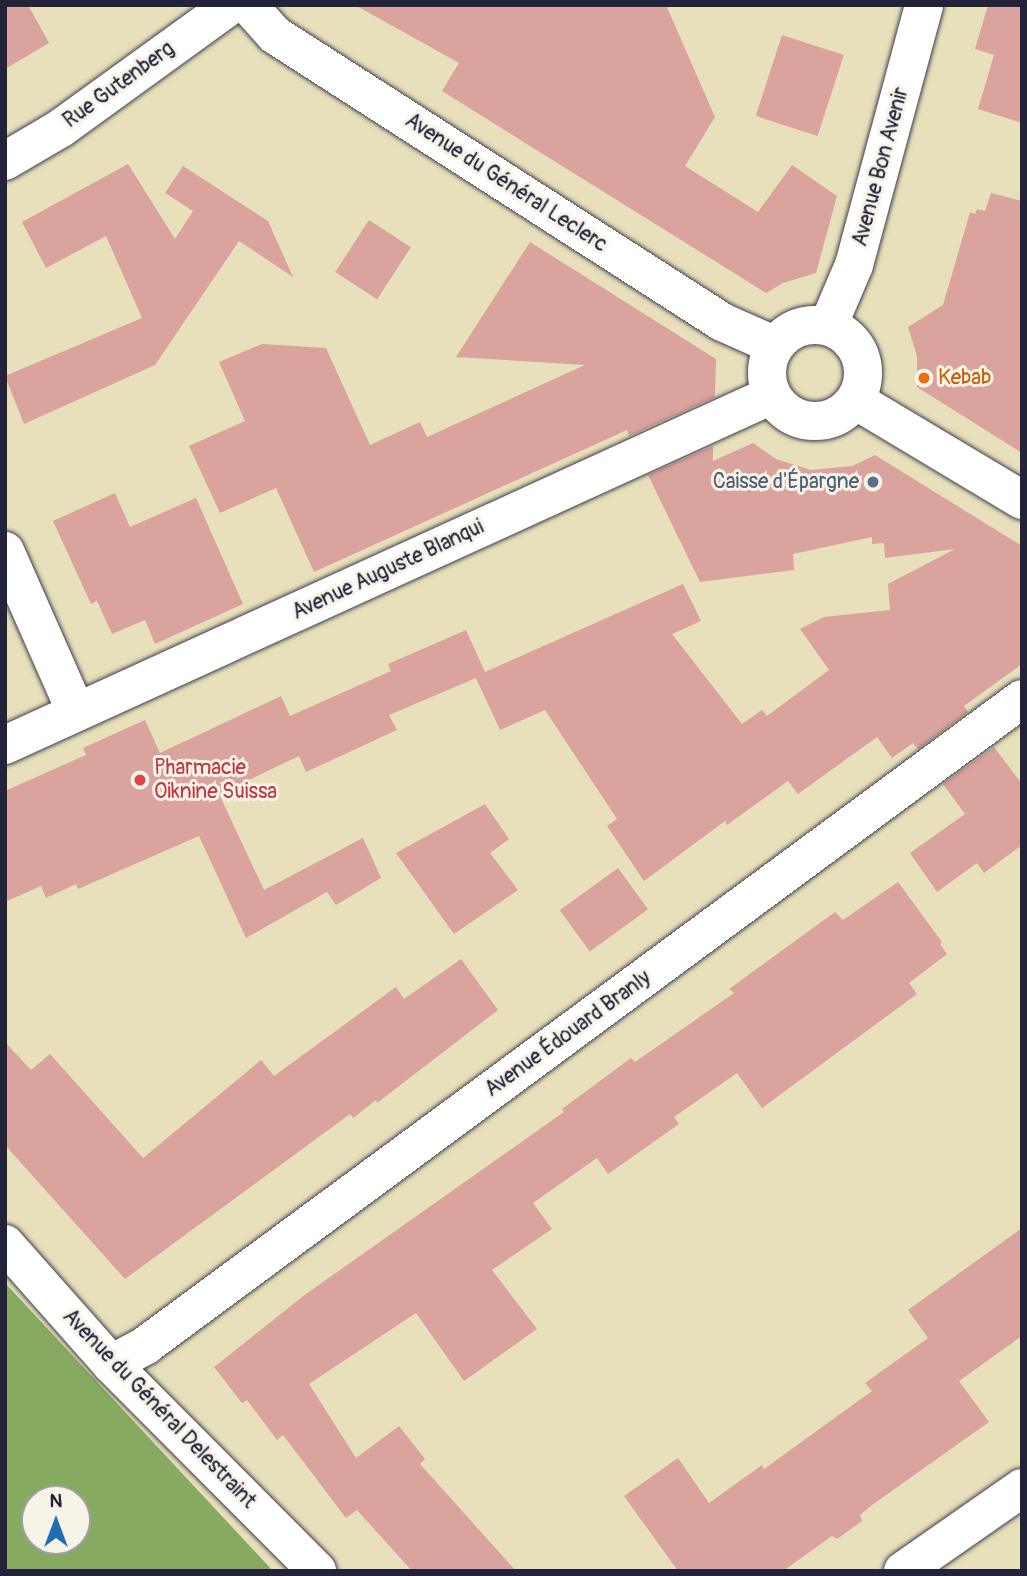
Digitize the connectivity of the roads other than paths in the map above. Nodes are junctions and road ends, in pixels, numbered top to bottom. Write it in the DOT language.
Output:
graph roads {
  1 [pos="231,5"];
  2 [pos="248,5"];
  3 [pos="924,5"];
  4 [pos="5,161"];
  5 [pos="828,326"];
  6 [pos="774,345"];
  7 [pos="772,395"];
  8 [pos="855,400"];
  9 [pos="1022,500"];
  10 [pos="5,551"];
  11 [pos="1022,699"];
  12 [pos="76,712"];
  13 [pos="5,745"];
  14 [pos="5,1244"];
  15 [pos="111,1364"];
  16 [pos="1016,1506"];
  17 [pos="317,1571"];
  18 [pos="903,1571"];
  1 -- 4 [label="street, Rue Gutenberg"];
  2 -- 6 [label="street, Avenue du Général Leclerc"];
  3 -- 5 [label="street, Avenue Bon Avenir"];
  5 -- 6 [label="street"];
  5 -- 8 [label="street"];
  6 -- 7 [label="street"];
  7 -- 8 [label="street"];
  7 -- 12 [label="street, Avenue Auguste Blanqui"];
  8 -- 9 [label="street"];
  10 -- 12 [label="street"];
  11 -- 15 [label="street, Avenue Édouard Branly"];
  12 -- 13 [label="street, Avenue Auguste Blanqui"];
  14 -- 15 [label="street, Avenue du Général Delestraint"];
  15 -- 17 [label="street, Avenue du Général Delestraint"];
  16 -- 18 [label="street"];
}
